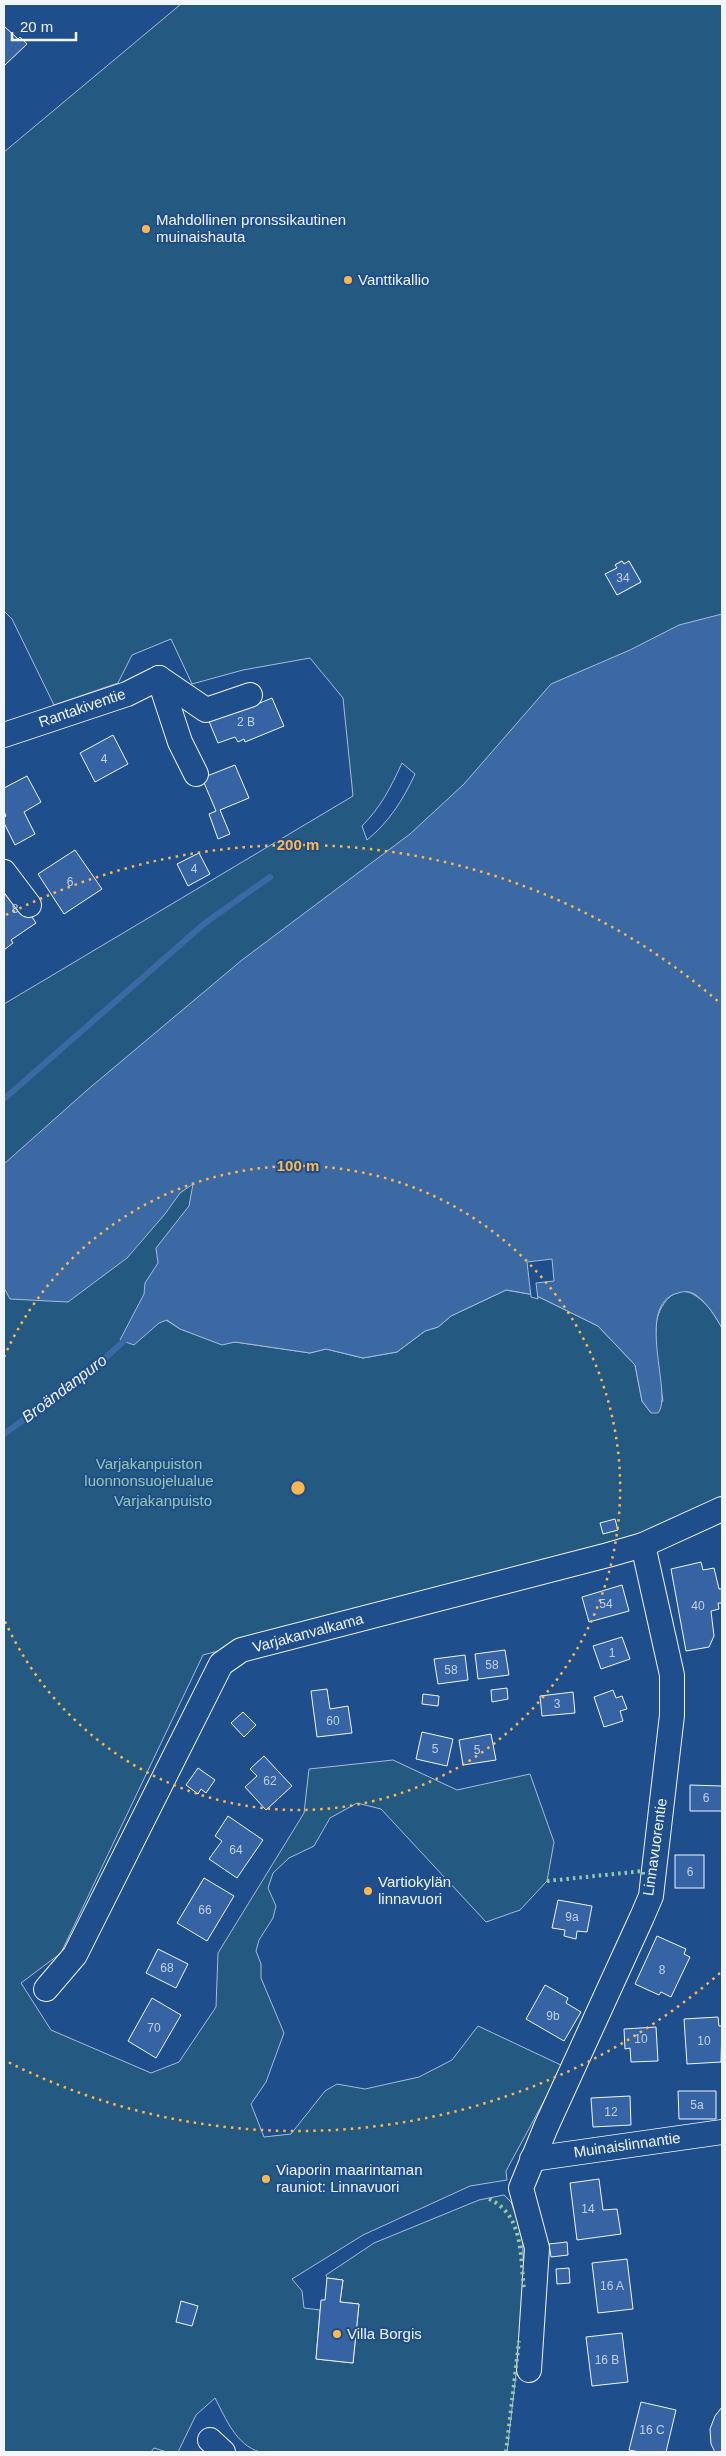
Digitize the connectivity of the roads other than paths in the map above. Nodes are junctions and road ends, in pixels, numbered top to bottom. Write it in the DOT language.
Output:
graph roads {
  1 [pos="159,678"];
  2 [pos="250,695"];
  3 [pos="4,735"];
  4 [pos="196,774"];
  5 [pos="5,877"];
  6 [pos="29,905"];
  7 [pos="722,1509"];
  8 [pos="643,1545"];
  9 [pos="46,1989"];
  10 [pos="722,2132"];
  11 [pos="532,2158"];
  12 [pos="529,2370"];
  1 -- 2 [label="street"];
  1 -- 3 [label="street, Rantakiventie"];
  1 -- 4 [label="street"];
  5 -- 6 [label="street"];
  7 -- 8 [label="street, Varjakanvalkama"];
  8 -- 9 [label="street, Varjakanvalkama"];
  8 -- 11 [label="street, Linnavuorentie"];
  10 -- 11 [label="street, Muinaislinnantie"];
  11 -- 12 [label="street, Linnavuorentie"];
}
